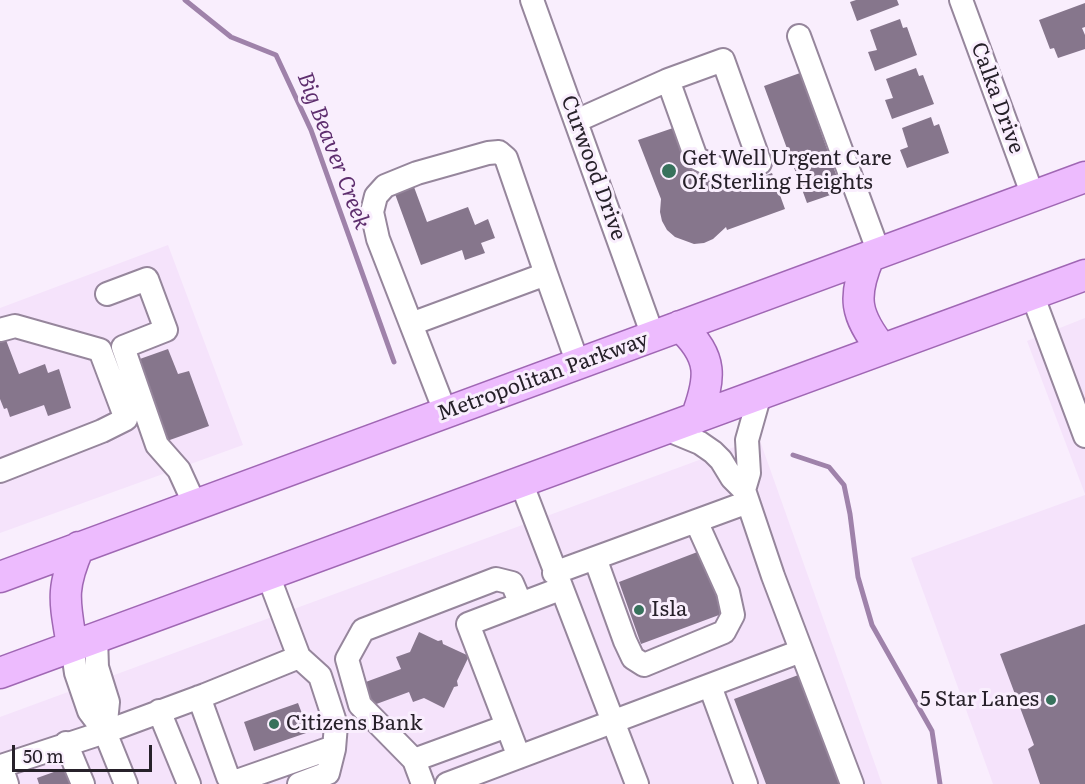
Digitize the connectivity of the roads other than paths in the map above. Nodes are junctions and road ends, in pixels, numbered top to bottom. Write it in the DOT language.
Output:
graph roads {
  1 [pos="532,0"];
  2 [pos="961,0"];
  3 [pos="799,36"];
  4 [pos="668,80"];
  5 [pos="576,121"];
  6 [pos="1085,177"];
  7 [pos="1033,196"];
  8 [pos="874,255"];
  9 [pos="546,274"];
  10 [pos="1085,274"];
  11 [pos="107,294"];
  12 [pos="1032,294"];
  13 [pos="411,324"];
  14 [pos="0,330"];
  15 [pos="666,331"];
  16 [pos="882,349"];
  17 [pos="578,364"];
  18 [pos="1076,384"];
  19 [pos="760,394"];
  20 [pos="446,414"];
  21 [pos="696,418"];
  22 [pos="666,429"];
  23 [pos="1085,436"];
  24 [pos="0,471"];
  25 [pos="521,482"];
  26 [pos="746,496"];
  27 [pos="195,505"];
  28 [pos="696,521"];
  29 [pos="79,548"];
  30 [pos="595,558"];
  31 [pos="268,575"];
  32 [pos="0,576"];
  33 [pos="557,581"];
  34 [pos="456,594"];
  35 [pos="521,604"];
  36 [pos="468,624"];
  37 [pos="84,642"];
  38 [pos="801,651"];
  39 [pos="299,657"];
  40 [pos="0,673"];
  41 [pos="710,686"];
  42 [pos="199,697"];
  43 [pos="159,711"];
  44 [pos="614,721"];
  45 [pos="507,726"];
  46 [pos="105,732"];
  47 [pos="66,743"];
  48 [pos="334,747"];
  49 [pos="519,757"];
  50 [pos="414,760"];
  51 [pos="7,784"];
  52 [pos="83,784"];
  53 [pos="126,784"];
  54 [pos="189,784"];
  55 [pos="299,784"];
  56 [pos="423,784"];
  57 [pos="447,784"];
  58 [pos="636,784"];
  59 [pos="746,784"];
  60 [pos="852,784"];
  1 -- 5 [label="street, Curwood Drive"];
  2 -- 7 [label="street, Calka Drive"];
  3 -- 8 [label="street"];
  4 -- 4 [label="street"];
  4 -- 5 [label="street"];
  5 -- 15 [label="street, Curwood Drive"];
  6 -- 7 [label="main road, Metropolitan Parkway"];
  7 -- 8 [label="main road, Metropolitan Parkway"];
  8 -- 15 [label="main road, Metropolitan Parkway"];
  8 -- 16 [label="main road"];
  9 -- 13 [label="street"];
  9 -- 13 [label="street"];
  9 -- 17 [label="street"];
  10 -- 12 [label="main road"];
  11 -- 27 [label="street"];
  12 -- 16 [label="main road"];
  12 -- 18 [label="street"];
  13 -- 20 [label="street"];
  14 -- 24 [label="street"];
  15 -- 17 [label="main road, Metropolitan Parkway"];
  15 -- 21 [label="main road"];
  16 -- 19 [label="main road"];
  17 -- 20 [label="main road, Metropolitan Parkway"];
  18 -- 23 [label="street"];
  19 -- 21 [label="main road"];
  19 -- 26 [label="street"];
  20 -- 27 [label="main road, Metropolitan Parkway"];
  21 -- 22 [label="main road"];
  22 -- 25 [label="main road"];
  22 -- 26 [label="street"];
  25 -- 31 [label="main road"];
  25 -- 33 [label="street"];
  26 -- 28 [label="street"];
  26 -- 38 [label="street"];
  27 -- 29 [label="main road, Metropolitan Parkway"];
  28 -- 30 [label="street"];
  28 -- 30 [label="street"];
  29 -- 32 [label="main road, Metropolitan Parkway"];
  29 -- 37 [label="main road"];
  30 -- 33 [label="street"];
  31 -- 37 [label="main road"];
  31 -- 39 [label="street"];
  33 -- 35 [label="street"];
  33 -- 44 [label="street"];
  34 -- 35 [label="street"];
  34 -- 36 [label="street"];
  34 -- 50 [label="street"];
  35 -- 36 [label="street"];
  36 -- 45 [label="street"];
  37 -- 40 [label="main road"];
  37 -- 46 [label="street"];
  38 -- 41 [label="street"];
  38 -- 60 [label="street"];
  39 -- 42 [label="street"];
  39 -- 48 [label="street"];
  41 -- 44 [label="street"];
  41 -- 59 [label="street"];
  42 -- 43 [label="street"];
  42 -- 48 [label="street"];
  43 -- 46 [label="street"];
  43 -- 54 [label="street"];
  44 -- 49 [label="street"];
  44 -- 58 [label="street"];
  45 -- 49 [label="street"];
  45 -- 50 [label="street"];
  46 -- 47 [label="street"];
  46 -- 53 [label="street"];
  47 -- 51 [label="street"];
  47 -- 52 [label="street"];
  48 -- 55 [label="street"];
  49 -- 57 [label="street"];
  50 -- 56 [label="street"];
}
